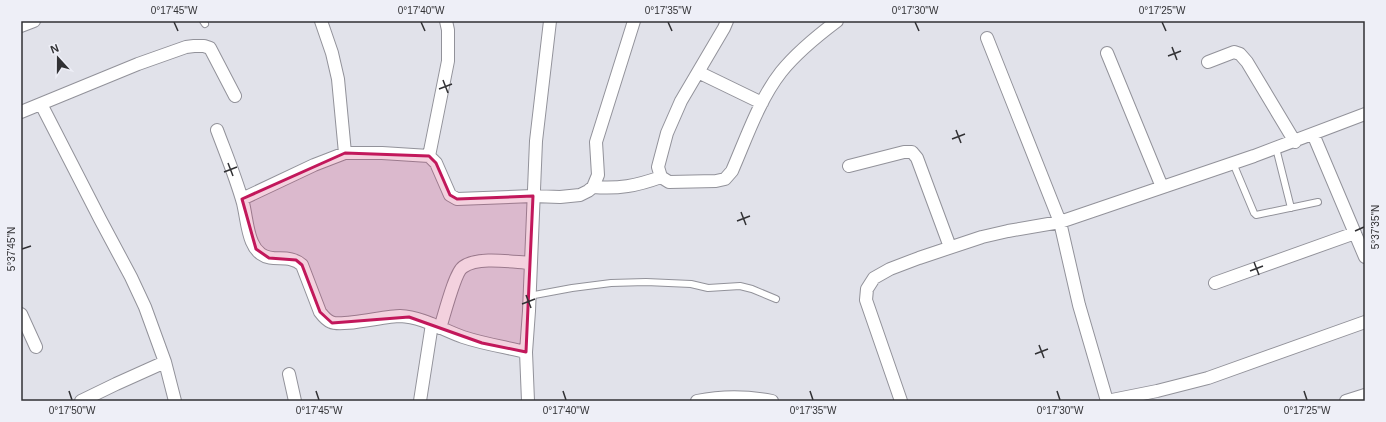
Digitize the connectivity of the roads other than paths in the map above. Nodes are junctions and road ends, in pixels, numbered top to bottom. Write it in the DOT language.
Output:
graph roads {
  1 [pos="34,21"];
  2 [pos="321,21"];
  3 [pos="446,21"];
  4 [pos="550,21"];
  5 [pos="634,21"];
  6 [pos="727,21"];
  7 [pos="837,21"];
  8 [pos="21,26"];
  9 [pos="986,38"];
  10 [pos="1107,53"];
  11 [pos="1208,62"];
  12 [pos="698,72"];
  13 [pos="235,96"];
  14 [pos="762,103"];
  15 [pos="42,104"];
  16 [pos="21,112"];
  17 [pos="1365,114"];
  18 [pos="217,130"];
  19 [pos="1313,134"];
  20 [pos="1295,142"];
  21 [pos="1276,148"];
  22 [pos="345,153"];
  23 [pos="429,156"];
  24 [pos="1233,163"];
  25 [pos="850,166"];
  26 [pos="661,177"];
  27 [pos="593,187"];
  28 [pos="1162,188"];
  29 [pos="533,196"];
  30 [pos="242,199"];
  31 [pos="1318,202"];
  32 [pos="1291,208"];
  33 [pos="1060,222"];
  34 [pos="1355,233"];
  35 [pos="950,247"];
  36 [pos="1365,257"];
  37 [pos="530,263"];
  38 [pos="1216,283"];
  39 [pos="529,296"];
  40 [pos="776,299"];
  41 [pos="21,314"];
  42 [pos="1365,322"];
  43 [pos="436,326"];
  44 [pos="36,347"];
  45 [pos="526,352"];
  46 [pos="165,362"];
  47 [pos="289,374"];
  48 [pos="1365,395"];
  49 [pos="733,399"];
  50 [pos="81,401"];
  51 [pos="175,401"];
  52 [pos="295,401"];
  53 [pos="420,401"];
  54 [pos="528,401"];
  55 [pos="697,401"];
  56 [pos="772,401"];
  57 [pos="901,401"];
  58 [pos="1107,401"];
  59 [pos="1346,401"];
  1 -- 8 [label="street"];
  2 -- 22 [label="street"];
  3 -- 23 [label="street"];
  4 -- 29 [label="street"];
  5 -- 27 [label="street"];
  6 -- 12 [label="street"];
  7 -- 14 [label="street"];
  9 -- 33 [label="street"];
  10 -- 28 [label="street"];
  11 -- 20 [label="street"];
  12 -- 14 [label="street"];
  12 -- 26 [label="street"];
  13 -- 15 [label="street"];
  14 -- 26 [label="street"];
  15 -- 16 [label="street"];
  15 -- 46 [label="street"];
  17 -- 19 [label="street"];
  18 -- 30 [label="street"];
  19 -- 20 [label="street"];
  19 -- 34 [label="street"];
  20 -- 21 [label="street"];
  21 -- 24 [label="street"];
  21 -- 32 [label="lane"];
  22 -- 23 [label="street"];
  22 -- 30 [label="street"];
  23 -- 29 [label="street"];
  24 -- 28 [label="street"];
  24 -- 32 [label="lane"];
  25 -- 35 [label="street"];
  26 -- 27 [label="street"];
  27 -- 29 [label="street"];
  28 -- 33 [label="street"];
  29 -- 37 [label="street"];
  30 -- 43 [label="street"];
  31 -- 32 [label="lane"];
  33 -- 35 [label="street"];
  33 -- 58 [label="street"];
  34 -- 36 [label="street"];
  34 -- 38 [label="street"];
  35 -- 57 [label="street"];
  37 -- 39 [label="street"];
  37 -- 43 [label="street"];
  39 -- 40 [label="lane"];
  39 -- 45 [label="street"];
  41 -- 44 [label="street"];
  42 -- 58 [label="street"];
  43 -- 45 [label="street"];
  43 -- 53 [label="street"];
  45 -- 54 [label="street"];
  46 -- 50 [label="street"];
  46 -- 51 [label="street"];
  47 -- 52 [label="street"];
  48 -- 59 [label="street"];
  49 -- 55 [label="street"];
  49 -- 56 [label="street"];
}
